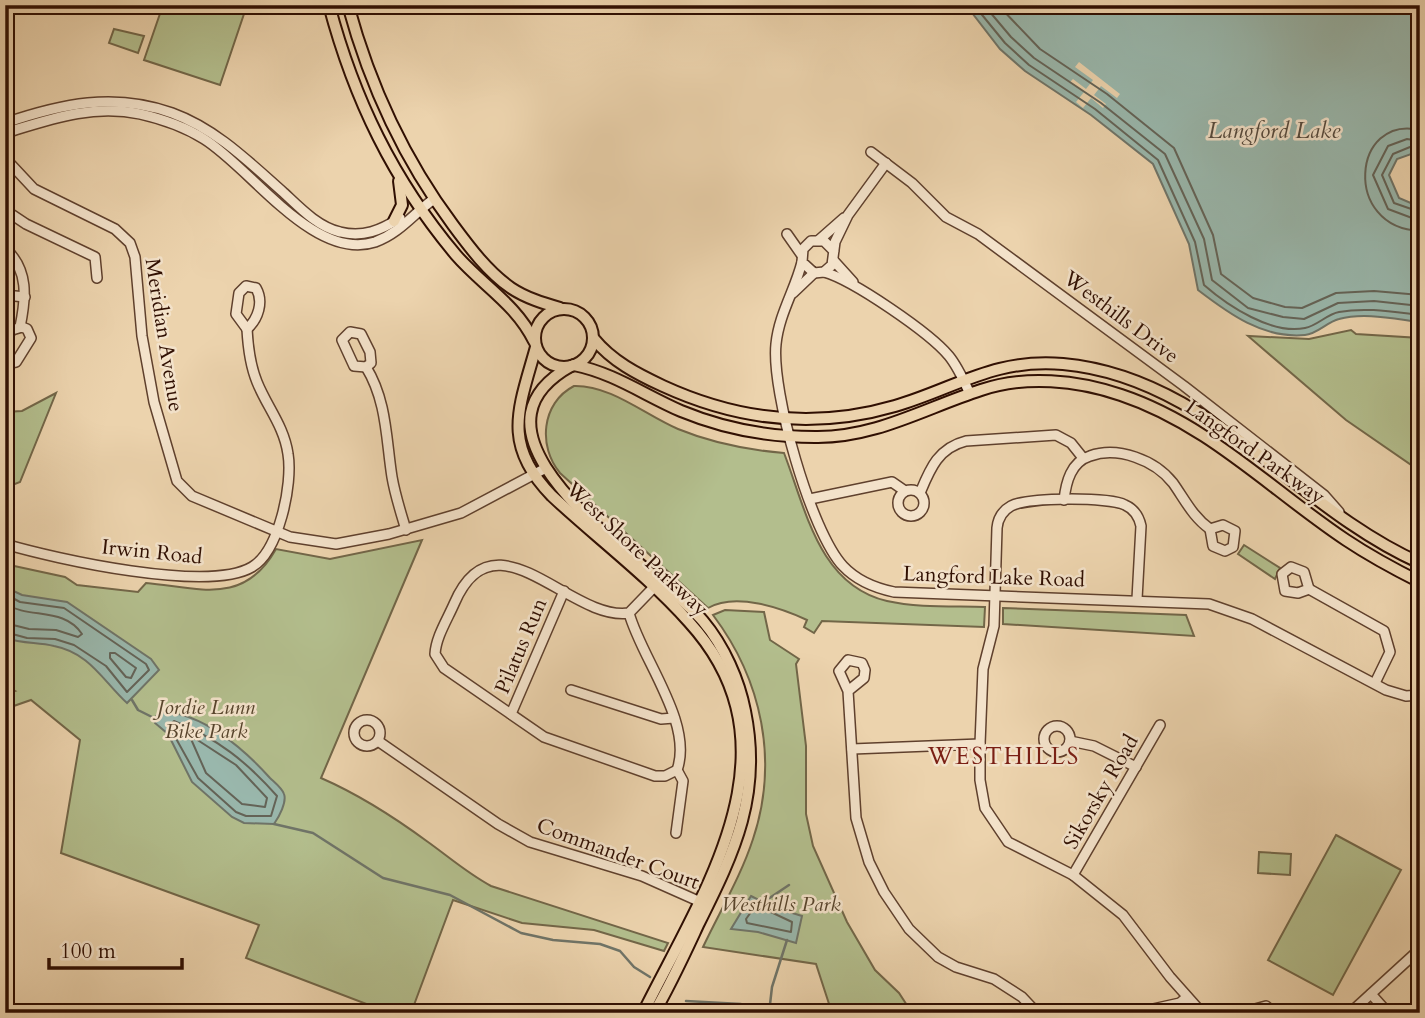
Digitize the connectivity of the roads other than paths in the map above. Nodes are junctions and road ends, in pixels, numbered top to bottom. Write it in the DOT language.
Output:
graph roads {
  1 [pos="329,5"];
  2 [pos="348,5"];
  3 [pos="5,123"];
  4 [pos="5,133"];
  5 [pos="871,152"];
  6 [pos="5,158"];
  7 [pos="886,163"];
  8 [pos="397,175"];
  9 [pos="434,198"];
  10 [pos="5,210"];
  11 [pos="416,212"];
  12 [pos="848,215"];
  13 [pos="394,221"];
  14 [pos="815,241"];
  15 [pos="5,248"];
  16 [pos="834,256"];
  17 [pos="802,258"];
  18 [pos="819,272"];
  19 [pos="97,278"];
  20 [pos="854,283"];
  21 [pos="792,294"];
  22 [pos="5,295"];
  23 [pos="25,297"];
  24 [pos="560,308"];
  25 [pos="20,327"];
  26 [pos="247,329"];
  27 [pos="5,339"];
  28 [pos="594,339"];
  29 [pos="535,344"];
  30 [pos="5,364"];
  31 [pos="573,366"];
  32 [pos="366,368"];
  33 [pos="963,379"];
  34 [pos="970,394"];
  35 [pos="784,419"];
  36 [pos="788,436"];
  37 [pos="1083,458"];
  38 [pos="539,472"];
  39 [pos="905,491"];
  40 [pos="920,493"];
  41 [pos="810,499"];
  42 [pos="1064,500"];
  43 [pos="1345,519"];
  44 [pos="1210,529"];
  45 [pos="406,530"];
  46 [pos="276,532"];
  47 [pos="5,544"];
  48 [pos="1420,563"];
  49 [pos="1420,582"];
  50 [pos="657,584"];
  51 [pos="1309,589"];
  52 [pos="564,592"];
  53 [pos="995,597"];
  54 [pos="1137,599"];
  55 [pos="629,613"];
  56 [pos="1375,683"];
  57 [pos="571,690"];
  58 [pos="848,691"];
  59 [pos="1420,695"];
  60 [pos="511,714"];
  61 [pos="674,718"];
  62 [pos="1160,725"];
  63 [pos="378,741"];
  64 [pos="1070,741"];
  65 [pos="980,744"];
  66 [pos="852,749"];
  67 [pos="1136,767"];
  68 [pos="677,770"];
  69 [pos="676,833"];
  70 [pos="1073,875"];
  71 [pos="704,903"];
  72 [pos="1420,949"];
  73 [pos="1371,994"];
  74 [pos="1187,997"];
  75 [pos="643,1013"];
  76 [pos="654,1013"];
  77 [pos="1037,1013"];
  78 [pos="1135,1013"];
  79 [pos="1202,1013"];
  80 [pos="1254,1013"];
  81 [pos="1274,1013"];
  82 [pos="1350,1013"];
  83 [pos="1388,1013"];
  1 -- 8 [label="main road"];
  2 -- 9 [label="main road"];
  3 -- 13 [label="street"];
  4 -- 11 [label="street"];
  5 -- 7 [label="street, Westhills Drive"];
  6 -- 46 [label="street, Meridian Avenue"];
  7 -- 12 [label="street"];
  7 -- 43 [label="street, Westhills Drive"];
  8 -- 11 [label="main road"];
  8 -- 13 [label="main road"];
  9 -- 11 [label="street"];
  9 -- 24 [label="main road"];
  10 -- 19 [label="street"];
  11 -- 13 [label="street"];
  11 -- 29 [label="main road"];
  12 -- 14 [label="street"];
  12 -- 16 [label="street"];
  14 -- 16 [label="street"];
  14 -- 17 [label="street, Langford Lake Road"];
  14 -- 17 [label="street"];
  15 -- 23 [label="street"];
  16 -- 18 [label="street, Langford Lake Road"];
  16 -- 20 [label="street"];
  17 -- 18 [label="street"];
  17 -- 21 [label="street, Langford Lake Road"];
  18 -- 20 [label="street"];
  18 -- 21 [label="street, Langford Lake Road"];
  20 -- 33 [label="street"];
  21 -- 35 [label="street, Langford Lake Road"];
  22 -- 23 [label="street"];
  23 -- 25 [label="street"];
  24 -- 28 [label="main road"];
  24 -- 29 [label="main road"];
  25 -- 27 [label="street"];
  25 -- 30 [label="street"];
  26 -- 46 [label="street, Irwin Road"];
  28 -- 31 [label="main road"];
  28 -- 35 [label="main road, Langford Parkway"];
  29 -- 31 [label="main road"];
  29 -- 38 [label="main road, West Shore Parkway"];
  31 -- 36 [label="main road, Langford Parkway"];
  31 -- 38 [label="main road, West Shore Parkway"];
  32 -- 45 [label="street"];
  33 -- 34 [label="street"];
  33 -- 35 [label="main road, Langford Parkway"];
  33 -- 43 [label="main road, Langford Parkway"];
  34 -- 36 [label="main road, Langford Parkway"];
  34 -- 49 [label="main road, Langford Parkway"];
  35 -- 36 [label="street, Langford Lake Road"];
  36 -- 41 [label="street, Langford Lake Road"];
  37 -- 40 [label="street"];
  37 -- 42 [label="street"];
  37 -- 44 [label="street"];
  38 -- 45 [label="street, Meridian Avenue"];
  38 -- 50 [label="main road, West Shore Parkway"];
  39 -- 40 [label="street"];
  39 -- 40 [label="street"];
  39 -- 41 [label="street"];
  41 -- 53 [label="street, Langford Lake Road"];
  42 -- 53 [label="street"];
  42 -- 54 [label="street"];
  43 -- 48 [label="main road, Langford Parkway"];
  45 -- 46 [label="street, Meridian Avenue"];
  46 -- 47 [label="street, Irwin Road"];
  50 -- 55 [label="street"];
  50 -- 71 [label="main road, West Shore Parkway"];
  51 -- 56 [label="street"];
  52 -- 55 [label="street"];
  52 -- 60 [label="street, Pilatus Run"];
  52 -- 60 [label="street"];
  53 -- 54 [label="street, Langford Lake Road"];
  53 -- 65 [label="street"];
  54 -- 56 [label="street, Langford Lake Road"];
  55 -- 61 [label="street"];
  56 -- 59 [label="street, Langford Lake Road"];
  57 -- 61 [label="street"];
  58 -- 66 [label="street"];
  60 -- 68 [label="street"];
  61 -- 68 [label="street"];
  62 -- 67 [label="street, Sikorsky Road"];
  63 -- 71 [label="street, Commander Court"];
  64 -- 67 [label="street"];
  65 -- 66 [label="street"];
  65 -- 70 [label="street"];
  66 -- 77 [label="street"];
  67 -- 70 [label="street, Sikorsky Road"];
  68 -- 69 [label="street"];
  70 -- 74 [label="street"];
  71 -- 75 [label="main road, West Shore Parkway"];
  71 -- 76 [label="main road, West Shore Parkway"];
  72 -- 73 [label="street"];
  73 -- 82 [label="street"];
  73 -- 83 [label="street"];
  74 -- 78 [label="street"];
  74 -- 79 [label="street"];
  80 -- 81 [label="street"];
}
